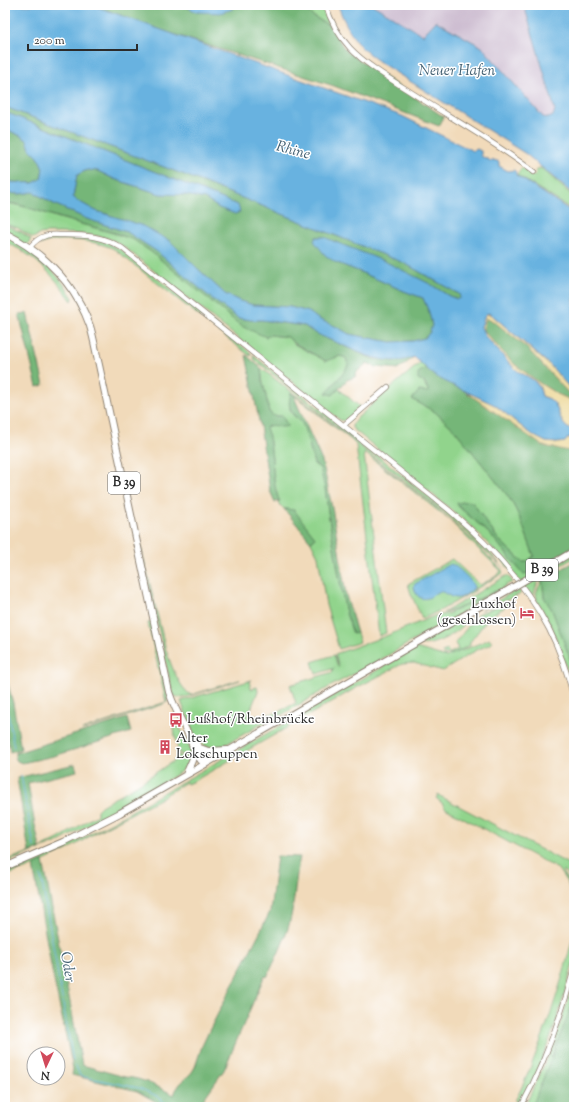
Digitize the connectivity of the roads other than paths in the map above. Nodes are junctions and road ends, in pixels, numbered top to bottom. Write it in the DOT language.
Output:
graph roads {
  1 [pos="326,5"];
  2 [pos="534,172"];
  3 [pos="5,233"];
  4 [pos="30,247"];
  5 [pos="388,387"];
  6 [pos="344,425"];
  7 [pos="574,551"];
  8 [pos="574,698"];
  9 [pos="197,749"];
  10 [pos="229,750"];
  11 [pos="205,764"];
  12 [pos="186,775"];
  13 [pos="5,867"];
  14 [pos="574,969"];
  15 [pos="521,1107"];
  1 -- 2 [label="street"];
  3 -- 4 [label="main road, B 39"];
  4 -- 6 [label="street"];
  4 -- 9 [label="main road, B 39"];
  5 -- 6 [label="street"];
  6 -- 8 [label="street"];
  7 -- 10 [label="main road, B 39, bridge"];
  9 -- 10 [label="main road, B 39"];
  9 -- 11 [label="main road, B 39"];
  9 -- 12 [label="main road"];
  10 -- 11 [label="main road, B 39"];
  11 -- 12 [label="main road"];
  12 -- 13 [label="main road"];
  14 -- 15 [label="street"];
}
